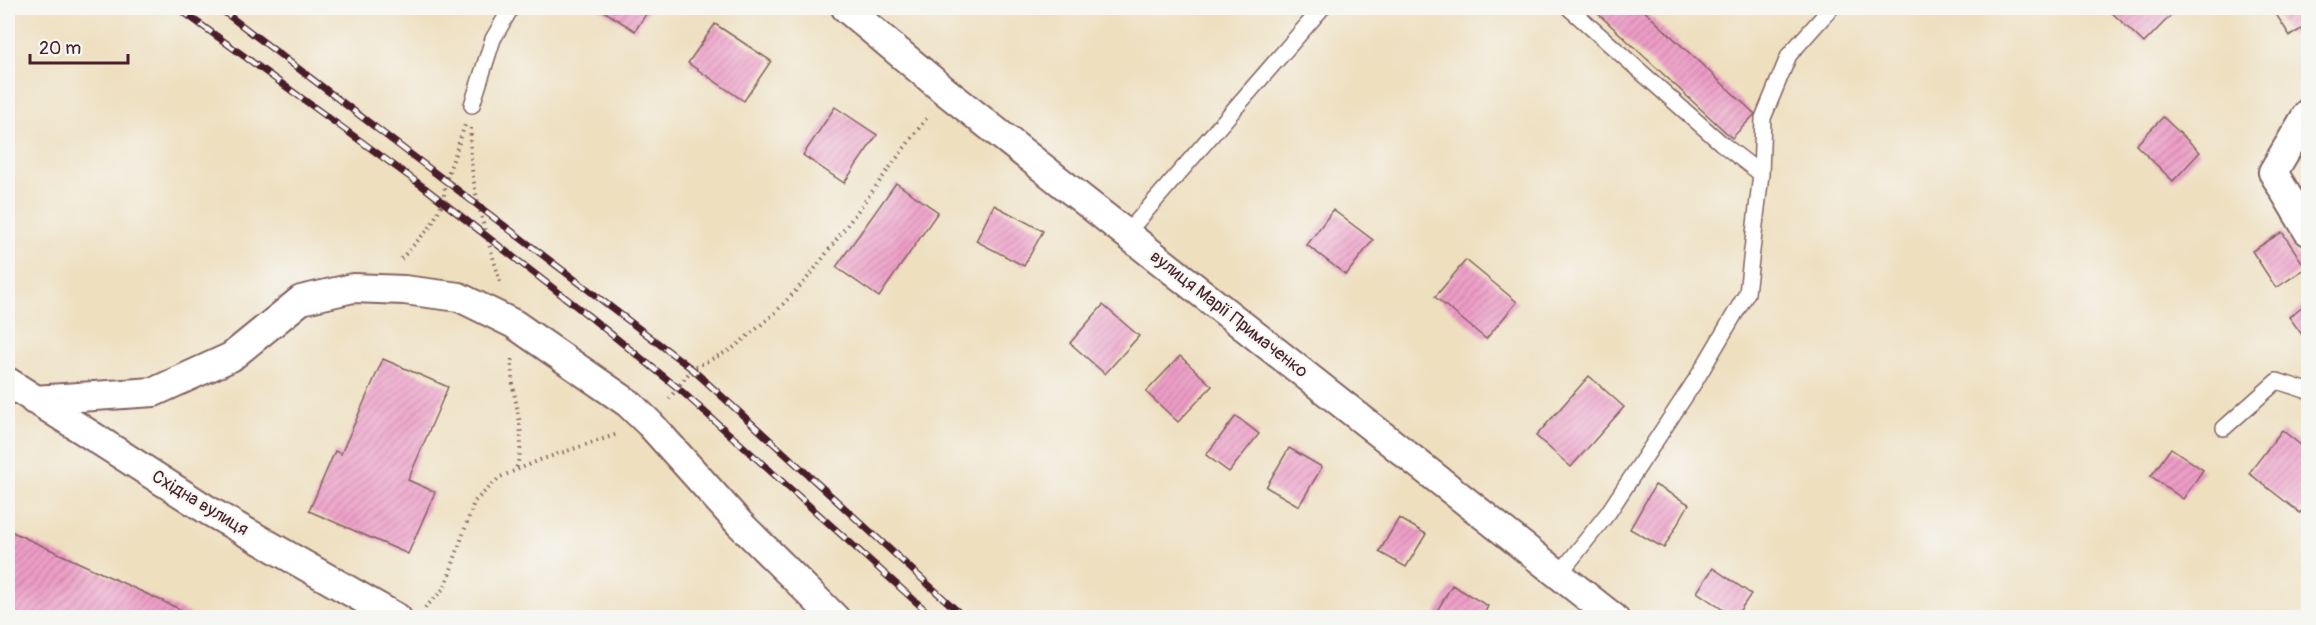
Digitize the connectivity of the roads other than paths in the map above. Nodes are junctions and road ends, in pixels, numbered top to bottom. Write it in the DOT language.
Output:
graph roads {
  1 [pos="511,8"];
  2 [pos="846,8"];
  3 [pos="1322,8"];
  4 [pos="1569,8"];
  5 [pos="1831,8"];
  6 [pos="472,105"];
  7 [pos="2308,113"];
  8 [pos="1761,174"];
  9 [pos="2308,231"];
  10 [pos="1126,234"];
  11 [pos="8,382"];
  12 [pos="2308,391"];
  13 [pos="34,400"];
  14 [pos="2224,428"];
  15 [pos="1561,573"];
  16 [pos="834,617"];
  17 [pos="397,618"];
  18 [pos="1614,618"];
  1 -- 6 [label="lane"];
  2 -- 10 [label="street, вулиця Марії Примаченко"];
  3 -- 10 [label="lane"];
  4 -- 8 [label="lane"];
  5 -- 8 [label="lane"];
  7 -- 9 [label="street"];
  8 -- 15 [label="lane"];
  10 -- 15 [label="street, вулиця Марії Примаченко"];
  11 -- 13 [label="street, Східна вулиця"];
  12 -- 14 [label="lane"];
  13 -- 16 [label="street"];
  13 -- 17 [label="street, Східна вулиця"];
  15 -- 18 [label="street, вулиця Марії Примаченко"];
}
